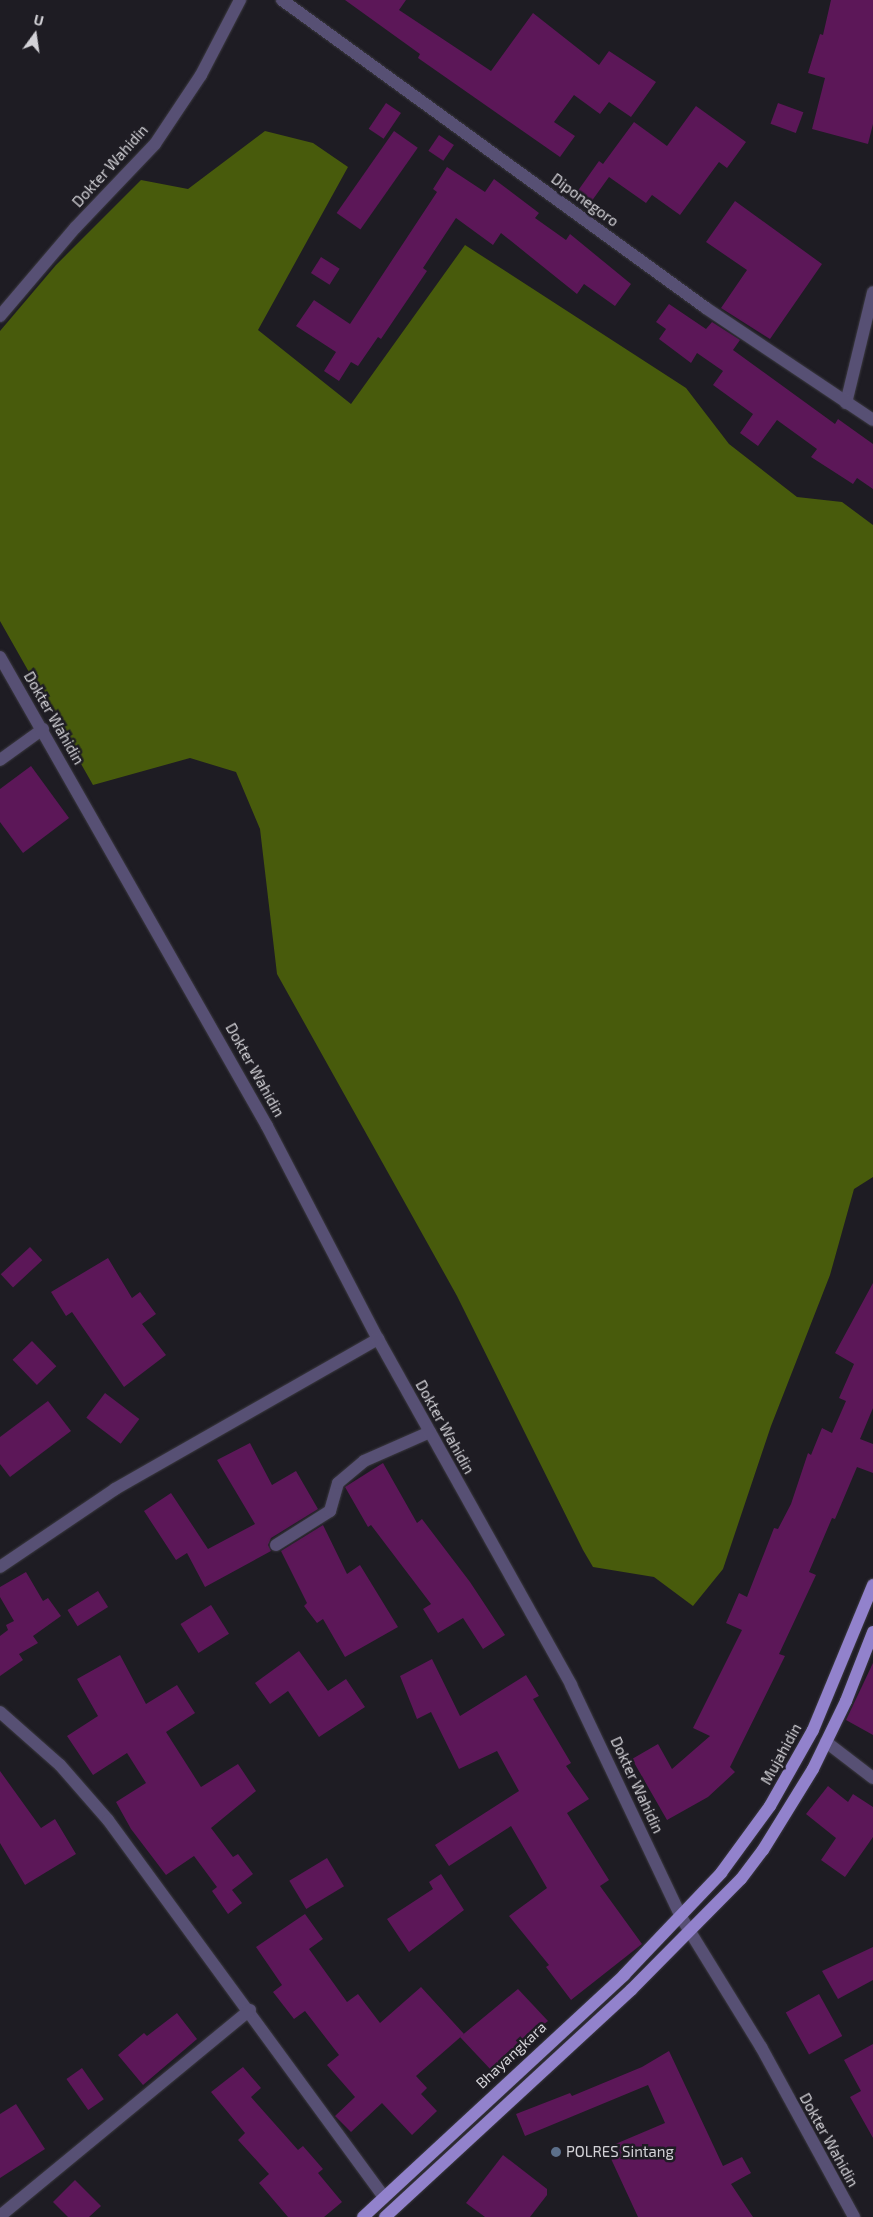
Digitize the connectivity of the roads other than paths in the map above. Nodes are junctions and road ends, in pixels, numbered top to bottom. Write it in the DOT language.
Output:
graph roads {
  1 [pos="240,0"];
  2 [pos="282,0"];
  3 [pos="873,292"];
  4 [pos="0,316"];
  5 [pos="846,403"];
  6 [pos="873,420"];
  7 [pos="0,657"];
  8 [pos="43,729"];
  9 [pos="0,760"];
  10 [pos="378,1339"];
  11 [pos="430,1432"];
  12 [pos="276,1545"];
  13 [pos="0,1567"];
  14 [pos="873,1585"];
  15 [pos="873,1632"];
  16 [pos="0,1712"];
  17 [pos="826,1742"];
  18 [pos="873,1778"];
  19 [pos="681,1917"];
  20 [pos="691,1932"];
  21 [pos="250,2010"];
  22 [pos="384,2197"];
  23 [pos="0,2216"];
  24 [pos="363,2217"];
  25 [pos="385,2217"];
  26 [pos="854,2217"];
  1 -- 4 [label="street, Dokter Wahidin"];
  2 -- 5 [label="street, Diponegoro"];
  3 -- 5 [label="street"];
  5 -- 6 [label="street, Diponegoro"];
  7 -- 8 [label="street, Dokter Wahidin"];
  8 -- 9 [label="street"];
  8 -- 10 [label="street, Dokter Wahidin"];
  10 -- 11 [label="street, Dokter Wahidin"];
  10 -- 13 [label="street"];
  11 -- 12 [label="street"];
  11 -- 19 [label="street, Dokter Wahidin"];
  14 -- 19 [label="main road, Mujahidin"];
  15 -- 17 [label="main road"];
  16 -- 21 [label="street"];
  17 -- 18 [label="street"];
  17 -- 20 [label="main road"];
  19 -- 20 [label="street, Dokter Wahidin"];
  19 -- 22 [label="main road, Bhayangkara"];
  20 -- 25 [label="main road"];
  20 -- 26 [label="street, Dokter Wahidin"];
  21 -- 22 [label="street"];
  21 -- 23 [label="street"];
  22 -- 24 [label="main road, Bhayangkara"];
}
